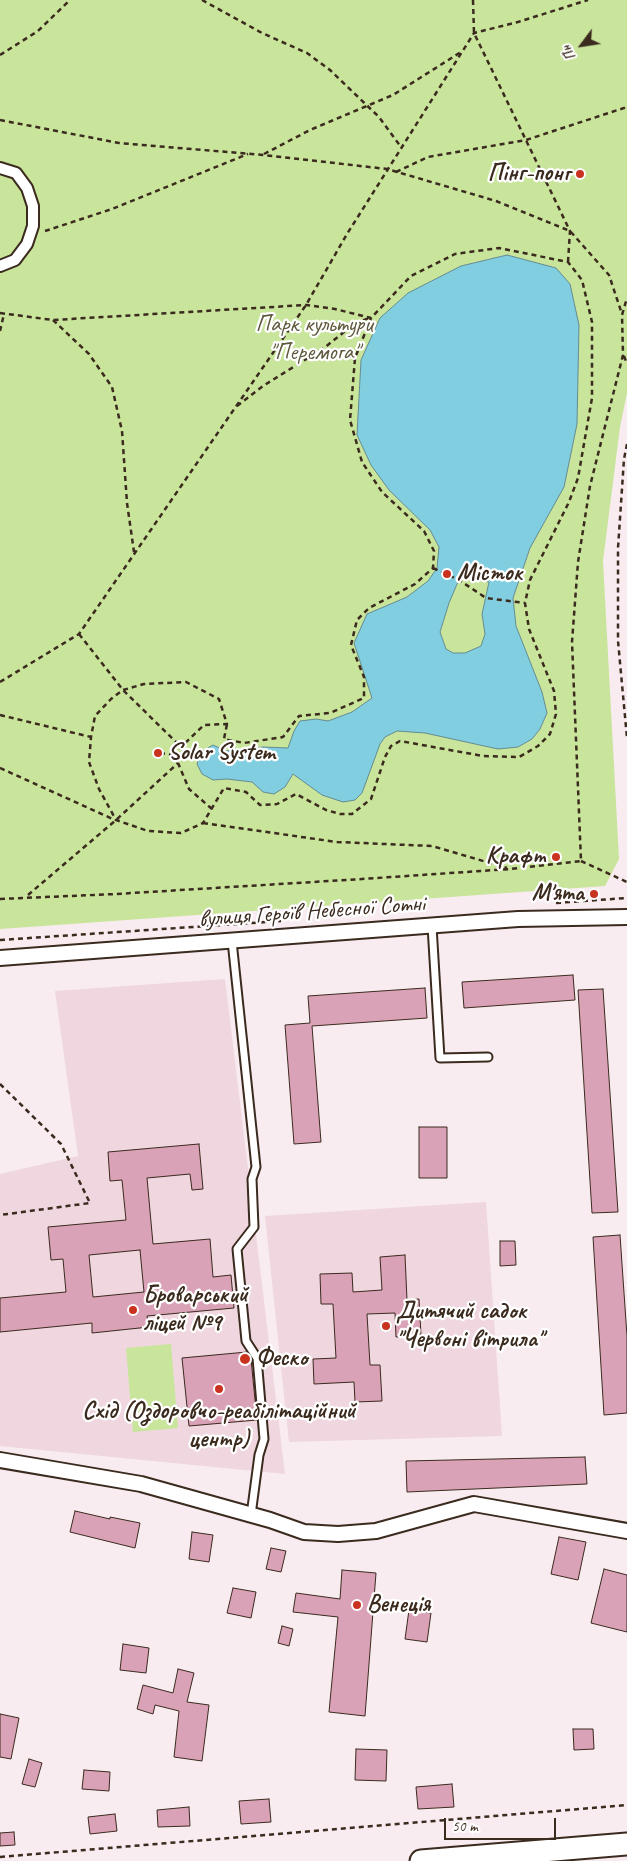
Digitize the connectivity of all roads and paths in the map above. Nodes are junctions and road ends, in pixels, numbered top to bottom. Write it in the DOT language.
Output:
graph roads {
  1 [pos="70,0"];
  2 [pos="202,0"];
  3 [pos="473,0"];
  4 [pos="588,0"];
  5 [pos="474,33"];
  6 [pos="463,51"];
  7 [pos="0,56"];
  8 [pos="367,105"];
  9 [pos="627,107"];
  10 [pos="0,120"];
  11 [pos="526,140"];
  12 [pos="401,147"];
  13 [pos="249,154"];
  14 [pos="263,155"];
  15 [pos="0,168"];
  16 [pos="387,169"];
  17 [pos="396,172"];
  18 [pos="570,231"];
  19 [pos="30,234"];
  20 [pos="568,262"];
  21 [pos="0,266"];
  22 [pos="627,298"];
  23 [pos="306,305"];
  24 [pos="0,313"];
  25 [pos="4,314"];
  26 [pos="622,314"];
  27 [pos="371,318"];
  28 [pos="53,320"];
  29 [pos="0,332"];
  30 [pos="623,354"];
  31 [pos="627,364"];
  32 [pos="234,408"];
  33 [pos="627,444"];
  34 [pos="134,553"];
  35 [pos="432,568"];
  36 [pos="525,603"];
  37 [pos="79,634"];
  38 [pos="0,682"];
  39 [pos="123,690"];
  40 [pos="0,715"];
  41 [pos="227,724"];
  42 [pos="91,738"];
  43 [pos="627,738"];
  44 [pos="181,747"];
  45 [pos="160,753"];
  46 [pos="180,756"];
  47 [pos="178,763"];
  48 [pos="0,768"];
  49 [pos="212,809"];
  50 [pos="116,820"];
  51 [pos="203,823"];
  52 [pos="581,861"];
  53 [pos="510,869"];
  54 [pos="626,883"];
  55 [pos="27,896"];
  56 [pos="0,899"];
  57 [pos="627,917"];
  58 [pos="432,926"];
  59 [pos="232,941"];
  60 [pos="0,958"];
  61 [pos="488,1057"];
  62 [pos="0,1084"];
  63 [pos="0,1216"];
  64 [pos="0,1460"];
  65 [pos="251,1515"];
  66 [pos="627,1531"];
  67 [pos="627,1804"];
  68 [pos="627,1844"];
  69 [pos="0,1857"];
  70 [pos="421,1861"];
  1 -- 7 [label="path"];
  2 -- 8 [label="path"];
  3 -- 5 [label="path"];
  4 -- 5 [label="path"];
  5 -- 6 [label="path"];
  5 -- 11 [label="path"];
  6 -- 8 [label="path"];
  6 -- 12 [label="path"];
  8 -- 12 [label="path"];
  8 -- 14 [label="path"];
  9 -- 11 [label="path"];
  10 -- 13 [label="path"];
  11 -- 17 [label="path"];
  11 -- 18 [label="path"];
  12 -- 16 [label="path"];
  13 -- 14 [label="path"];
  13 -- 19 [label="path"];
  14 -- 16 [label="path"];
  15 -- 19 [label="street"];
  16 -- 17 [label="path"];
  16 -- 23 [label="path"];
  17 -- 18 [label="path"];
  18 -- 20 [label="path"];
  18 -- 26 [label="path"];
  19 -- 21 [label="street"];
  20 -- 27 [label="path"];
  20 -- 36 [label="path"];
  22 -- 26 [label="path"];
  23 -- 27 [label="path"];
  23 -- 28 [label="path"];
  23 -- 32 [label="path"];
  24 -- 25 [label="path"];
  25 -- 28 [label="path"];
  25 -- 29 [label="path"];
  26 -- 30 [label="path"];
  27 -- 32 [label="path"];
  27 -- 35 [label="path"];
  28 -- 34 [label="path"];
  30 -- 31 [label="path"];
  30 -- 52 [label="path"];
  32 -- 34 [label="path"];
  33 -- 43 [label="path"];
  34 -- 37 [label="path"];
  35 -- 36 [label="path"];
  35 -- 41 [label="path"];
  36 -- 49 [label="path"];
  37 -- 38 [label="path"];
  37 -- 39 [label="path"];
  39 -- 41 [label="path"];
  39 -- 42 [label="path"];
  39 -- 44 [label="path"];
  40 -- 42 [label="path"];
  41 -- 44 [label="path"];
  42 -- 50 [label="path"];
  44 -- 46 [label="path"];
  45 -- 46 [label="path"];
  46 -- 47 [label="path"];
  47 -- 49 [label="path"];
  47 -- 50 [label="path"];
  48 -- 50 [label="path"];
  49 -- 51 [label="path"];
  50 -- 51 [label="path"];
  50 -- 55 [label="path"];
  51 -- 53 [label="path"];
  52 -- 53 [label="path"];
  52 -- 54 [label="path"];
  53 -- 55 [label="path"];
  55 -- 56 [label="path"];
  57 -- 58 [label="street, вулиця Героїв Небесної Сотні"];
  58 -- 59 [label="street, вулиця Героїв Небесної Сотні"];
  58 -- 61 [label="lane"];
  59 -- 60 [label="street, вулиця Героїв Небесної Сотні"];
  59 -- 65 [label="lane"];
  62 -- 63 [label="path"];
  64 -- 65 [label="street"];
  65 -- 66 [label="street"];
  67 -- 69 [label="path"];
  68 -- 70 [label="main road"];
}
